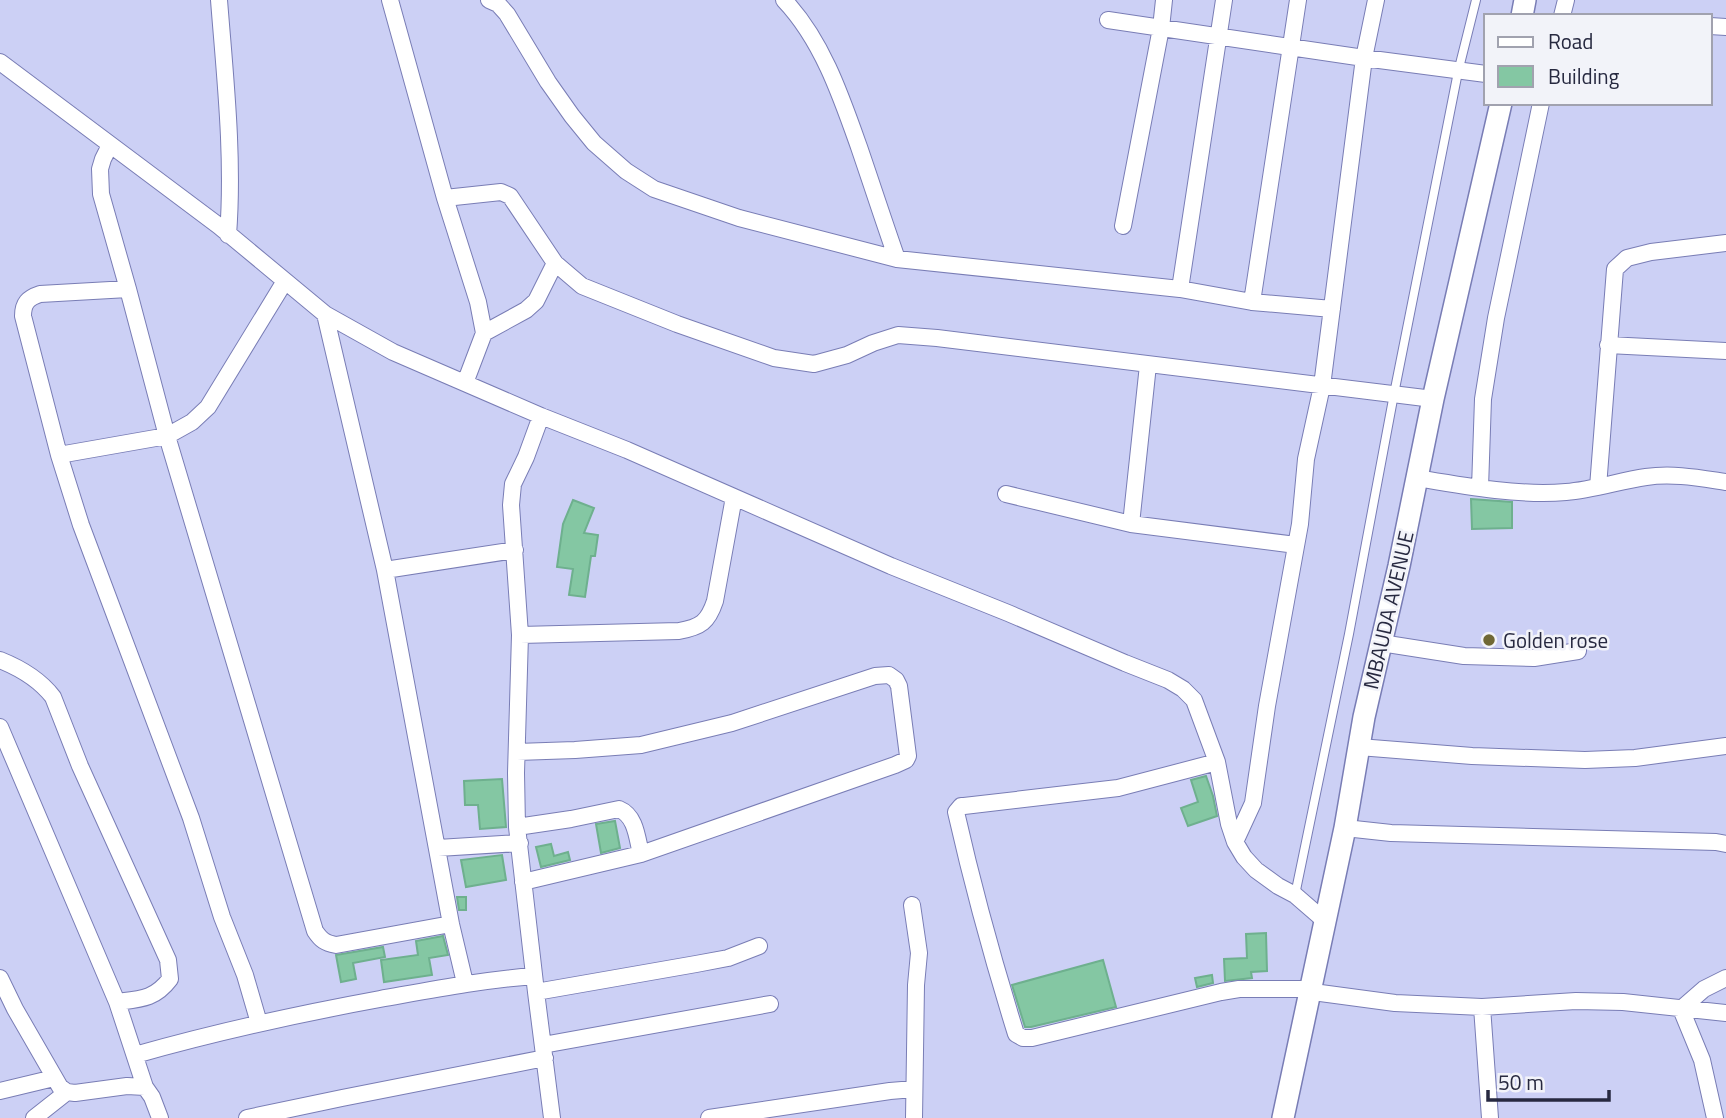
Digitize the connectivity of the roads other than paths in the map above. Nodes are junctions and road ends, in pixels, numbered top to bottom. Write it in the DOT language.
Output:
graph roads {
  1 [pos="219,0"];
  2 [pos="390,0"];
  3 [pos="489,0"];
  4 [pos="784,0"];
  5 [pos="1164,0"];
  6 [pos="1224,0"];
  7 [pos="1298,0"];
  8 [pos="1376,0"];
  9 [pos="1476,0"];
  10 [pos="1108,20"];
  11 [pos="1161,28"];
  12 [pos="1217,36"];
  13 [pos="1291,47"];
  14 [pos="1364,58"];
  15 [pos="0,62"];
  16 [pos="1458,72"];
  17 [pos="1484,74"];
  18 [pos="1501,105"];
  19 [pos="1541,105"];
  20 [pos="110,145"];
  21 [pos="445,198"];
  22 [pos="1123,226"];
  23 [pos="228,234"];
  24 [pos="1726,243"];
  25 [pos="897,259"];
  26 [pos="555,263"];
  27 [pos="285,281"];
  28 [pos="128,289"];
  29 [pos="1180,289"];
  30 [pos="1252,302"];
  31 [pos="1332,309"];
  32 [pos="326,314"];
  33 [pos="484,333"];
  34 [pos="1608,345"];
  35 [pos="1726,351"];
  36 [pos="1148,365"];
  37 [pos="465,383"];
  38 [pos="1322,386"];
  39 [pos="1394,394"];
  40 [pos="1433,399"];
  41 [pos="541,416"];
  42 [pos="167,436"];
  43 [pos="59,455"];
  44 [pos="1417,478"];
  45 [pos="1726,482"];
  46 [pos="1598,486"];
  47 [pos="1480,488"];
  48 [pos="1006,494"];
  49 [pos="734,497"];
  50 [pos="1131,523"];
  51 [pos="1296,545"];
  52 [pos="515,550"];
  53 [pos="385,570"];
  54 [pos="520,635"];
  55 [pos="1381,643"];
  56 [pos="1578,651"];
  57 [pos="0,660"];
  58 [pos="0,727"];
  59 [pos="1726,746"];
  60 [pos="1359,747"];
  61 [pos="517,752"];
  62 [pos="1217,762"];
  63 [pos="517,827"];
  64 [pos="1345,828"];
  65 [pos="1235,842"];
  66 [pos="520,844"];
  67 [pos="1726,844"];
  68 [pos="438,848"];
  69 [pos="641,854"];
  70 [pos="523,882"];
  71 [pos="1296,895"];
  72 [pos="912,905"];
  73 [pos="1325,921"];
  74 [pos="451,924"];
  75 [pos="759,946"];
  76 [pos="534,976"];
  77 [pos="0,978"];
  78 [pos="1726,978"];
  79 [pos="465,983"];
  80 [pos="1310,989"];
  81 [pos="536,992"];
  82 [pos="117,1002"];
  83 [pos="770,1004"];
  84 [pos="1482,1007"];
  85 [pos="1681,1009"];
  86 [pos="7,1011"];
  87 [pos="1726,1013"];
  88 [pos="259,1023"];
  89 [pos="544,1051"];
  90 [pos="135,1055"];
  91 [pos="54,1078"];
  92 [pos="145,1087"];
  93 [pos="914,1089"];
  94 [pos="0,1091"];
  95 [pos="67,1092"];
  96 [pos="34,1118"];
  97 [pos="160,1118"];
  98 [pos="247,1118"];
  99 [pos="552,1118"];
  100 [pos="709,1118"];
  101 [pos="914,1118"];
  102 [pos="1283,1118"];
  103 [pos="1490,1118"];
  104 [pos="1714,1118"];
  1 -- 23 [label="street"];
  2 -- 21 [label="street"];
  3 -- 25 [label="street"];
  4 -- 25 [label="street"];
  5 -- 11 [label="street"];
  6 -- 12 [label="street"];
  7 -- 13 [label="street"];
  8 -- 14 [label="street"];
  9 -- 16 [label="lane"];
  10 -- 11 [label="street"];
  11 -- 12 [label="street"];
  11 -- 22 [label="street"];
  12 -- 13 [label="street"];
  12 -- 29 [label="street"];
  13 -- 14 [label="street"];
  13 -- 30 [label="street"];
  14 -- 16 [label="street"];
  14 -- 31 [label="street"];
  15 -- 20 [label="street"];
  16 -- 17 [label="street"];
  16 -- 39 [label="lane"];
  18 -- 40 [label="street, MBAUDA AVENUE"];
  19 -- 47 [label="street"];
  20 -- 23 [label="street"];
  20 -- 28 [label="street"];
  21 -- 26 [label="street"];
  21 -- 33 [label="street"];
  23 -- 27 [label="street"];
  24 -- 34 [label="street"];
  25 -- 29 [label="street"];
  26 -- 33 [label="street"];
  26 -- 36 [label="street"];
  27 -- 32 [label="street"];
  27 -- 42 [label="street"];
  28 -- 42 [label="street"];
  28 -- 43 [label="street"];
  29 -- 30 [label="street"];
  30 -- 31 [label="street"];
  31 -- 38 [label="street"];
  32 -- 37 [label="street"];
  32 -- 53 [label="street"];
  33 -- 37 [label="street"];
  34 -- 35 [label="street"];
  34 -- 46 [label="street"];
  36 -- 38 [label="street"];
  36 -- 50 [label="street"];
  37 -- 41 [label="street"];
  38 -- 39 [label="street"];
  38 -- 51 [label="street"];
  39 -- 40 [label="street"];
  39 -- 71 [label="lane"];
  40 -- 44 [label="street, MBAUDA AVENUE"];
  41 -- 49 [label="street"];
  41 -- 52 [label="street"];
  42 -- 43 [label="street"];
  42 -- 74 [label="street"];
  43 -- 88 [label="street"];
  44 -- 47 [label="street"];
  44 -- 55 [label="street, MBAUDA AVENUE"];
  45 -- 46 [label="street"];
  46 -- 47 [label="street"];
  48 -- 50 [label="street"];
  49 -- 54 [label="street"];
  49 -- 62 [label="street"];
  50 -- 51 [label="street"];
  51 -- 65 [label="street"];
  52 -- 53 [label="street"];
  52 -- 54 [label="street"];
  53 -- 68 [label="street"];
  54 -- 61 [label="street"];
  55 -- 56 [label="street"];
  55 -- 60 [label="street, MBAUDA AVENUE"];
  57 -- 82 [label="street"];
  58 -- 82 [label="street"];
  59 -- 60 [label="street"];
  60 -- 64 [label="street, MBAUDA AVENUE"];
  61 -- 63 [label="street"];
  61 -- 69 [label="street"];
  62 -- 65 [label="street"];
  62 -- 80 [label="street"];
  63 -- 66 [label="street"];
  63 -- 69 [label="street"];
  64 -- 67 [label="street"];
  64 -- 73 [label="street, MBAUDA AVENUE"];
  65 -- 71 [label="street"];
  66 -- 68 [label="street"];
  66 -- 70 [label="street"];
  68 -- 74 [label="street"];
  69 -- 70 [label="street"];
  70 -- 76 [label="street"];
  71 -- 73 [label="street"];
  72 -- 93 [label="street"];
  73 -- 80 [label="street, MBAUDA AVENUE"];
  74 -- 79 [label="street"];
  75 -- 81 [label="street"];
  76 -- 79 [label="street"];
  76 -- 81 [label="street"];
  77 -- 86 [label="street"];
  78 -- 85 [label="street"];
  79 -- 88 [label="street"];
  80 -- 84 [label="street"];
  80 -- 102 [label="street, MBAUDA AVENUE"];
  81 -- 89 [label="street"];
  82 -- 90 [label="street"];
  83 -- 89 [label="street"];
  84 -- 85 [label="street"];
  84 -- 103 [label="street"];
  85 -- 87 [label="street"];
  85 -- 104 [label="street"];
  86 -- 91 [label="street"];
  88 -- 90 [label="street"];
  89 -- 98 [label="street"];
  89 -- 99 [label="street"];
  90 -- 92 [label="street"];
  91 -- 94 [label="street"];
  91 -- 95 [label="street"];
  92 -- 95 [label="street"];
  92 -- 97 [label="street"];
  93 -- 100 [label="street"];
  93 -- 101 [label="street"];
  95 -- 96 [label="street"];
}
